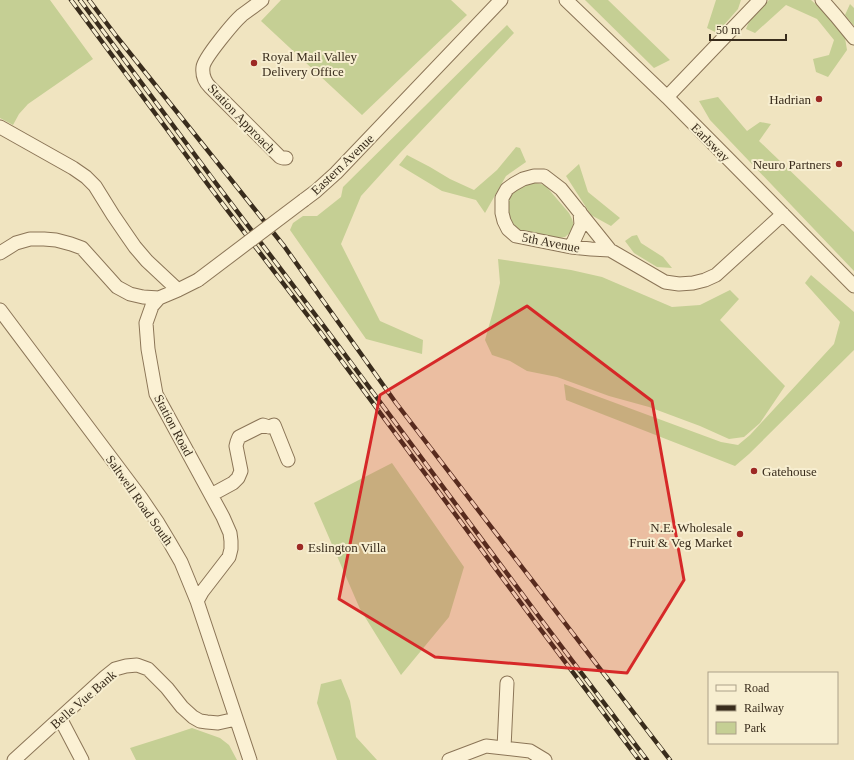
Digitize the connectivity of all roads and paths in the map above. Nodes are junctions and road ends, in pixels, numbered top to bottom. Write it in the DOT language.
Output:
graph roads {
  1 [pos="262,0"];
  2 [pos="501,0"];
  3 [pos="566,0"];
  4 [pos="760,0"];
  5 [pos="822,0"];
  6 [pos="854,38"];
  7 [pos="667,97"];
  8 [pos="0,127"];
  9 [pos="286,158"];
  10 [pos="580,212"];
  11 [pos="783,214"];
  12 [pos="571,247"];
  13 [pos="610,250"];
  14 [pos="0,253"];
  15 [pos="854,286"];
  16 [pos="178,290"];
  17 [pos="159,298"];
  18 [pos="0,310"];
  19 [pos="288,460"];
  20 [pos="211,495"];
  21 [pos="197,601"];
  22 [pos="507,683"];
  23 [pos="60,718"];
  24 [pos="236,718"];
  25 [pos="504,748"];
  26 [pos="14,760"];
  27 [pos="82,760"];
  28 [pos="250,760"];
  29 [pos="449,760"];
  30 [pos="545,760"];
  1 -- 9 [label="street, Station Approach"];
  2 -- 16 [label="street, Eastern Avenue, bridge"];
  3 -- 7 [label="street, Earlsway"];
  4 -- 7 [label="street"];
  5 -- 6 [label="street"];
  7 -- 11 [label="street, Earlsway"];
  8 -- 16 [label="street"];
  10 -- 12 [label="street"];
  10 -- 12 [label="street, 5th Avenue"];
  10 -- 13 [label="street, 5th Avenue"];
  11 -- 13 [label="street, 5th Avenue"];
  11 -- 15 [label="street, Earlsway"];
  12 -- 13 [label="street, 5th Avenue"];
  14 -- 17 [label="street"];
  16 -- 17 [label="street, Eastern Avenue"];
  17 -- 20 [label="street, Station Road"];
  18 -- 21 [label="street, Saltwell Road South"];
  19 -- 20 [label="street"];
  20 -- 21 [label="street, Station Road"];
  21 -- 24 [label="street, Saltwell Road South"];
  22 -- 25 [label="street"];
  23 -- 24 [label="street, Belle Vue Bank"];
  23 -- 26 [label="street, Belle Vue Bank"];
  23 -- 27 [label="street"];
  24 -- 28 [label="street, Saltwell Road South"];
  25 -- 29 [label="street"];
  25 -- 30 [label="street"];
}
